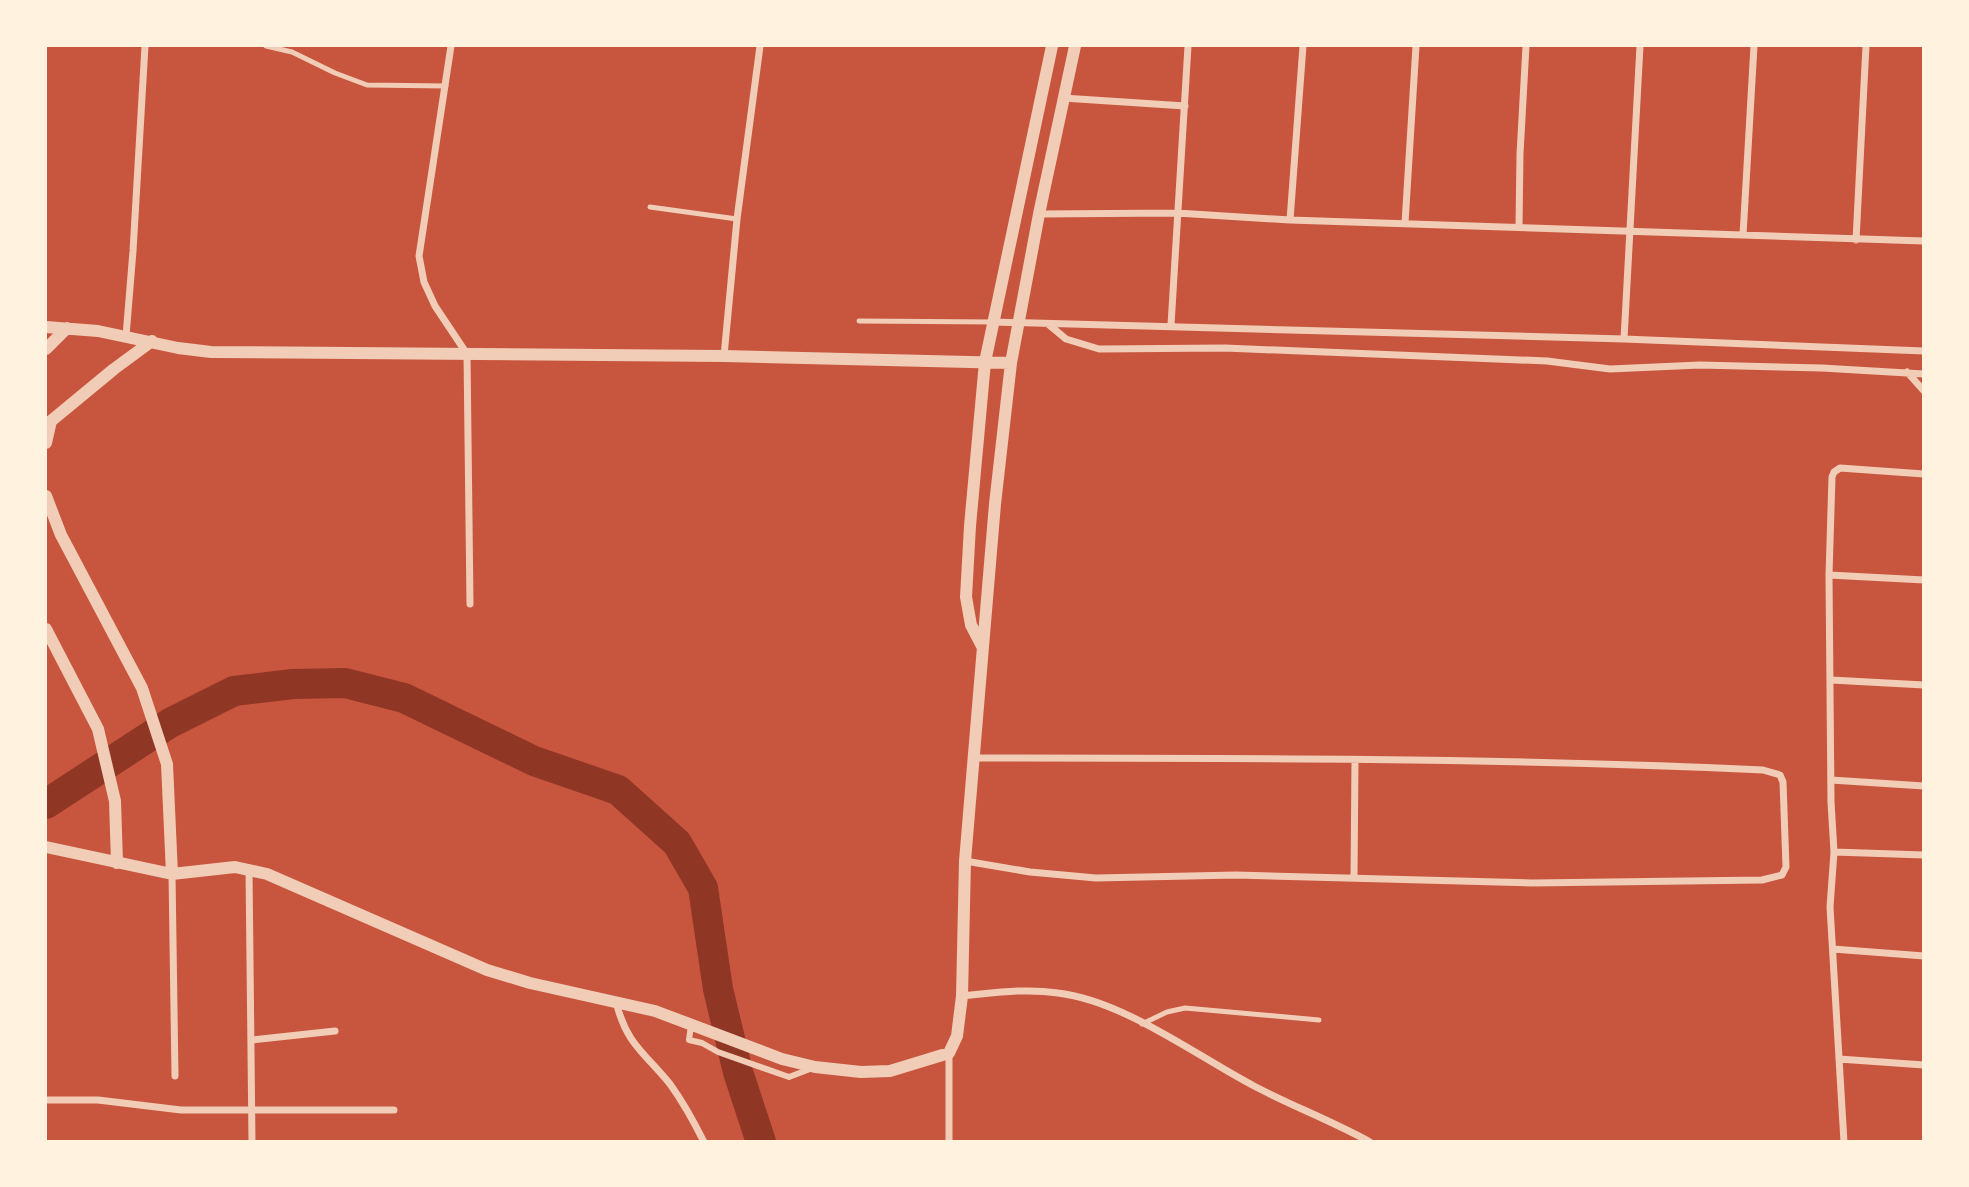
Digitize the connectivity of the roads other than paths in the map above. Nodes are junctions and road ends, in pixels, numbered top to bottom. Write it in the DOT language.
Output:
graph roads {
  1 [pos="145,46"];
  2 [pos="266,46"];
  3 [pos="458,46"];
  4 [pos="760,46"];
  5 [pos="1052,46"];
  6 [pos="1075,46"];
  7 [pos="1188,46"];
  8 [pos="1303,46"];
  9 [pos="1416,46"];
  10 [pos="1526,46"];
  11 [pos="1640,46"];
  12 [pos="1754,46"];
  13 [pos="1866,46"];
  14 [pos="451,49"];
  15 [pos="446,86"];
  16 [pos="1063,98"];
  17 [pos="1185,106"];
  18 [pos="650,207"];
  19 [pos="1177,212"];
  20 [pos="1039,214"];
  21 [pos="737,219"];
  22 [pos="1290,220"];
  23 [pos="1405,223"];
  24 [pos="1519,227"];
  25 [pos="1629,231"];
  26 [pos="1743,235"];
  27 [pos="1856,240"];
  28 [pos="1923,241"];
  29 [pos="859,321"];
  30 [pos="994,322"];
  31 [pos="1017,322"];
  32 [pos="1048,324"];
  33 [pos="1171,326"];
  34 [pos="46,327"];
  35 [pos="67,328"];
  36 [pos="126,336"];
  37 [pos="1624,339"];
  38 [pos="152,341"];
  39 [pos="46,349"];
  40 [pos="1923,351"];
  41 [pos="467,354"];
  42 [pos="724,356"];
  43 [pos="985,362"];
  44 [pos="1011,363"];
  45 [pos="1907,372"];
  46 [pos="1923,374"];
  47 [pos="1923,391"];
  48 [pos="46,443"];
  49 [pos="1923,474"];
  50 [pos="46,496"];
  51 [pos="49,514"];
  52 [pos="1829,575"];
  53 [pos="1923,580"];
  54 [pos="470,604"];
  55 [pos="46,629"];
  56 [pos="983,648"];
  57 [pos="1831,680"];
  58 [pos="1923,685"];
  59 [pos="975,758"];
  60 [pos="1355,760"];
  61 [pos="1831,780"];
  62 [pos="1923,786"];
  63 [pos="46,847"];
  64 [pos="1834,852"];
  65 [pos="1923,855"];
  66 [pos="965,861"];
  67 [pos="117,863"];
  68 [pos="249,869"];
  69 [pos="172,874"];
  70 [pos="1354,878"];
  71 [pos="1832,950"];
  72 [pos="1923,956"];
  73 [pos="962,996"];
  74 [pos="616,1001"];
  75 [pos="1319,1020"];
  76 [pos="1142,1024"];
  77 [pos="691,1025"];
  78 [pos="335,1031"];
  79 [pos="252,1040"];
  80 [pos="949,1053"];
  81 [pos="1839,1059"];
  82 [pos="1923,1065"];
  83 [pos="815,1067"];
  84 [pos="174,1076"];
  85 [pos="46,1100"];
  86 [pos="252,1110"];
  87 [pos="394,1110"];
  88 [pos="252,1142"];
  89 [pos="704,1142"];
  90 [pos="949,1142"];
  91 [pos="1370,1142"];
  92 [pos="1844,1142"];
  1 -- 36 [label="street"];
  2 -- 15 [label="lane"];
  3 -- 14 [label="street"];
  4 -- 21 [label="street"];
  5 -- 30 [label="street"];
  6 -- 16 [label="street"];
  7 -- 17 [label="street"];
  8 -- 22 [label="street"];
  9 -- 23 [label="street"];
  10 -- 24 [label="street"];
  11 -- 25 [label="street"];
  12 -- 26 [label="street"];
  13 -- 27 [label="street"];
  14 -- 15 [label="street"];
  15 -- 41 [label="street"];
  16 -- 17 [label="street"];
  16 -- 20 [label="street"];
  17 -- 19 [label="street"];
  18 -- 21 [label="lane"];
  19 -- 20 [label="street"];
  19 -- 22 [label="street"];
  19 -- 33 [label="street"];
  20 -- 31 [label="street"];
  21 -- 42 [label="street"];
  22 -- 23 [label="street"];
  23 -- 24 [label="street"];
  24 -- 25 [label="street"];
  25 -- 26 [label="street"];
  25 -- 37 [label="street"];
  26 -- 27 [label="street"];
  27 -- 28 [label="street"];
  29 -- 30 [label="lane"];
  30 -- 31 [label="street"];
  30 -- 43 [label="street"];
  31 -- 32 [label="street"];
  31 -- 44 [label="street"];
  32 -- 33 [label="street"];
  32 -- 45 [label="street"];
  33 -- 37 [label="street"];
  34 -- 35 [label="street"];
  35 -- 36 [label="street"];
  35 -- 39 [label="street"];
  36 -- 38 [label="street"];
  37 -- 40 [label="street"];
  38 -- 41 [label="street"];
  38 -- 48 [label="street"];
  41 -- 42 [label="street"];
  41 -- 54 [label="street"];
  42 -- 43 [label="street"];
  43 -- 44 [label="street"];
  43 -- 56 [label="street"];
  44 -- 56 [label="street"];
  45 -- 46 [label="street"];
  45 -- 47 [label="street"];
  49 -- 52 [label="street"];
  50 -- 51 [label="street"];
  51 -- 69 [label="street"];
  52 -- 53 [label="street"];
  52 -- 57 [label="street"];
  55 -- 67 [label="street"];
  56 -- 59 [label="street"];
  57 -- 58 [label="street"];
  57 -- 61 [label="street"];
  59 -- 60 [label="street"];
  59 -- 66 [label="street"];
  60 -- 70 [label="street"];
  60 -- 70 [label="street"];
  61 -- 62 [label="street"];
  61 -- 64 [label="street"];
  63 -- 67 [label="street"];
  64 -- 65 [label="street"];
  64 -- 71 [label="street"];
  66 -- 70 [label="street"];
  66 -- 73 [label="street"];
  67 -- 69 [label="street"];
  68 -- 69 [label="street"];
  68 -- 74 [label="street"];
  68 -- 79 [label="street"];
  69 -- 84 [label="street"];
  71 -- 72 [label="street"];
  71 -- 81 [label="street"];
  73 -- 76 [label="street"];
  73 -- 80 [label="street"];
  74 -- 77 [label="street"];
  74 -- 89 [label="street"];
  75 -- 76 [label="lane"];
  76 -- 91 [label="street"];
  77 -- 83 [label="street"];
  77 -- 83 [label="street"];
  78 -- 79 [label="street"];
  79 -- 86 [label="street"];
  80 -- 83 [label="street"];
  80 -- 90 [label="street"];
  81 -- 82 [label="street"];
  81 -- 92 [label="street"];
  85 -- 86 [label="street"];
  86 -- 87 [label="street"];
  86 -- 88 [label="street"];
}
